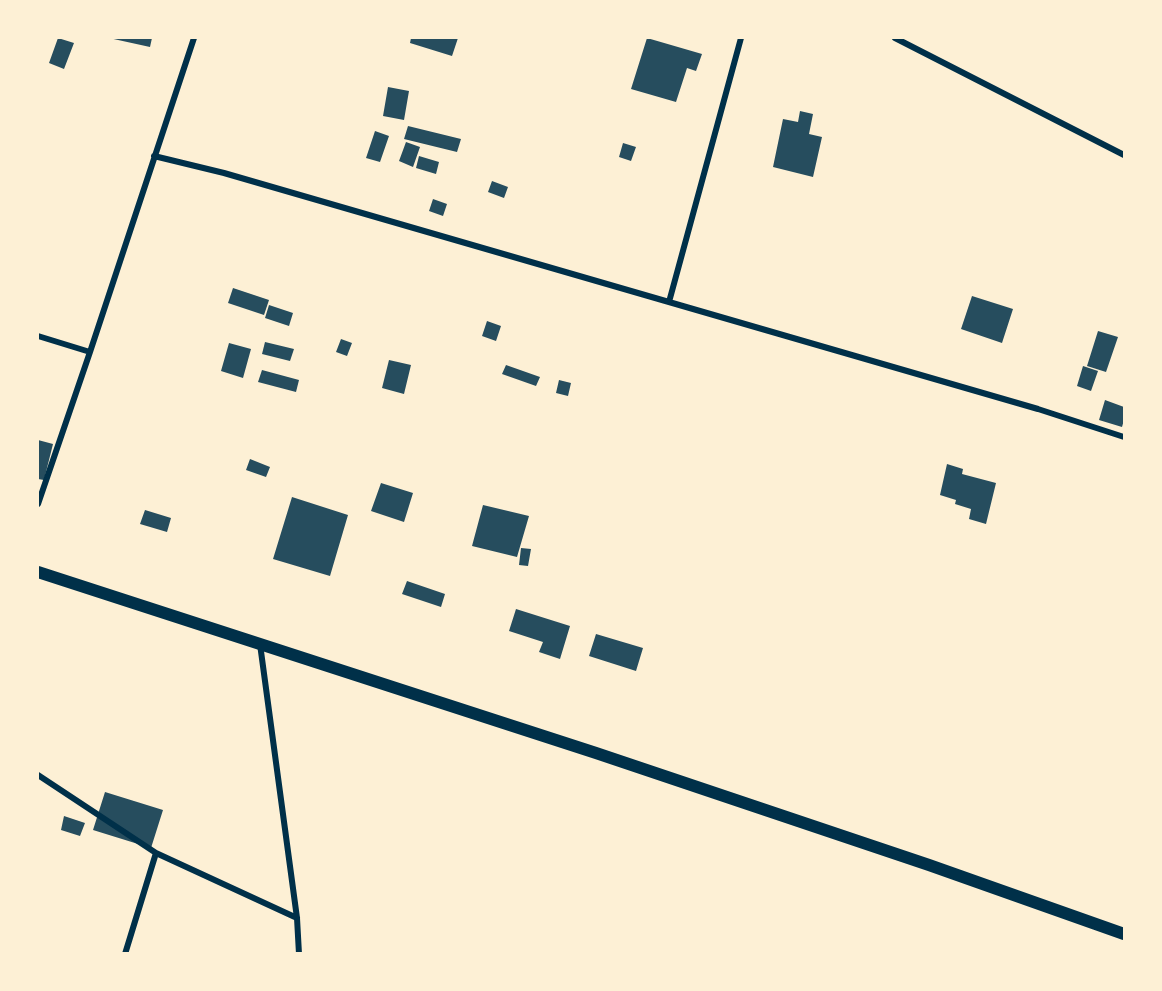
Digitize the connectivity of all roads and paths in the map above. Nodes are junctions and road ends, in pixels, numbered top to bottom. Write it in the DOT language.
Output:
graph roads {
  1 [pos="194,38"];
  2 [pos="741,38"];
  3 [pos="895,38"];
  4 [pos="1125,155"];
  5 [pos="154,156"];
  6 [pos="669,302"];
  7 [pos="38,336"];
  8 [pos="90,352"];
  9 [pos="1125,437"];
  10 [pos="38,504"];
  11 [pos="38,572"];
  12 [pos="260,643"];
  13 [pos="38,775"];
  14 [pos="156,852"];
  15 [pos="297,918"];
  16 [pos="1125,934"];
  17 [pos="125,954"];
  18 [pos="298,954"];
  1 -- 5 [label="street"];
  2 -- 6 [label="street"];
  3 -- 4 [label="street"];
  5 -- 6 [label="street"];
  5 -- 8 [label="street"];
  6 -- 9 [label="street"];
  7 -- 8 [label="street"];
  8 -- 10 [label="street"];
  11 -- 12 [label="main road"];
  12 -- 15 [label="street"];
  12 -- 16 [label="main road"];
  13 -- 14 [label="street"];
  14 -- 15 [label="street"];
  14 -- 17 [label="street"];
  15 -- 18 [label="street"];
}
